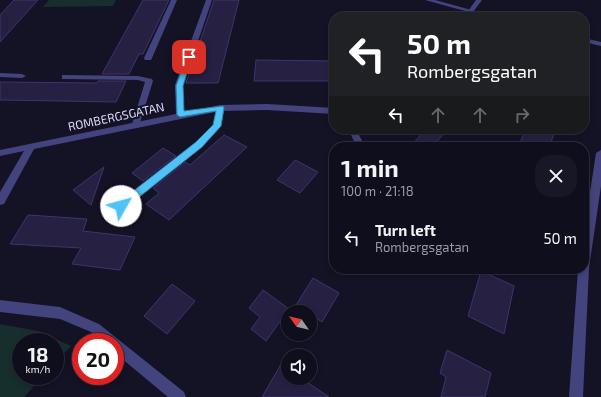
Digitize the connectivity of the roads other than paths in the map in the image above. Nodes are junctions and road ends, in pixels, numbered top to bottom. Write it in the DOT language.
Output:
graph roads {
  1 [pos="174,0"];
  2 [pos="209,0"];
  3 [pos="428,0"];
  4 [pos="479,0"];
  5 [pos="471,11"];
  6 [pos="589,41"];
  7 [pos="601,44"];
  8 [pos="148,58"];
  9 [pos="0,75"];
  10 [pos="22,76"];
  11 [pos="65,77"];
  12 [pos="220,108"];
  13 [pos="329,111"];
  14 [pos="180,115"];
  15 [pos="136,124"];
  16 [pos="31,147"];
  17 [pos="0,153"];
  18 [pos="601,153"];
  19 [pos="0,201"];
  20 [pos="121,206"];
  21 [pos="589,230"];
  22 [pos="583,274"];
  23 [pos="0,306"];
  24 [pos="100,333"];
  25 [pos="124,352"];
  26 [pos="179,397"];
  27 [pos="576,397"];
  1 -- 8 [label="street"];
  2 -- 14 [label="street"];
  3 -- 5 [label="street"];
  4 -- 5 [label="street"];
  6 -- 7 [label="street"];
  9 -- 10 [label="street"];
  11 -- 15 [label="street"];
  12 -- 13 [label="street, ROMBERGSGATAN"];
  12 -- 14 [label="street, ROMBERGSGATAN"];
  12 -- 20 [label="street"];
  14 -- 15 [label="street, ROMBERGSGATAN"];
  15 -- 16 [label="street, ROMBERGSGATAN"];
  16 -- 17 [label="street, ROMBERGSGATAN"];
  16 -- 19 [label="street"];
  18 -- 21 [label="street"];
  22 -- 27 [label="street"];
  23 -- 24 [label="street"];
  25 -- 26 [label="street"];
}
